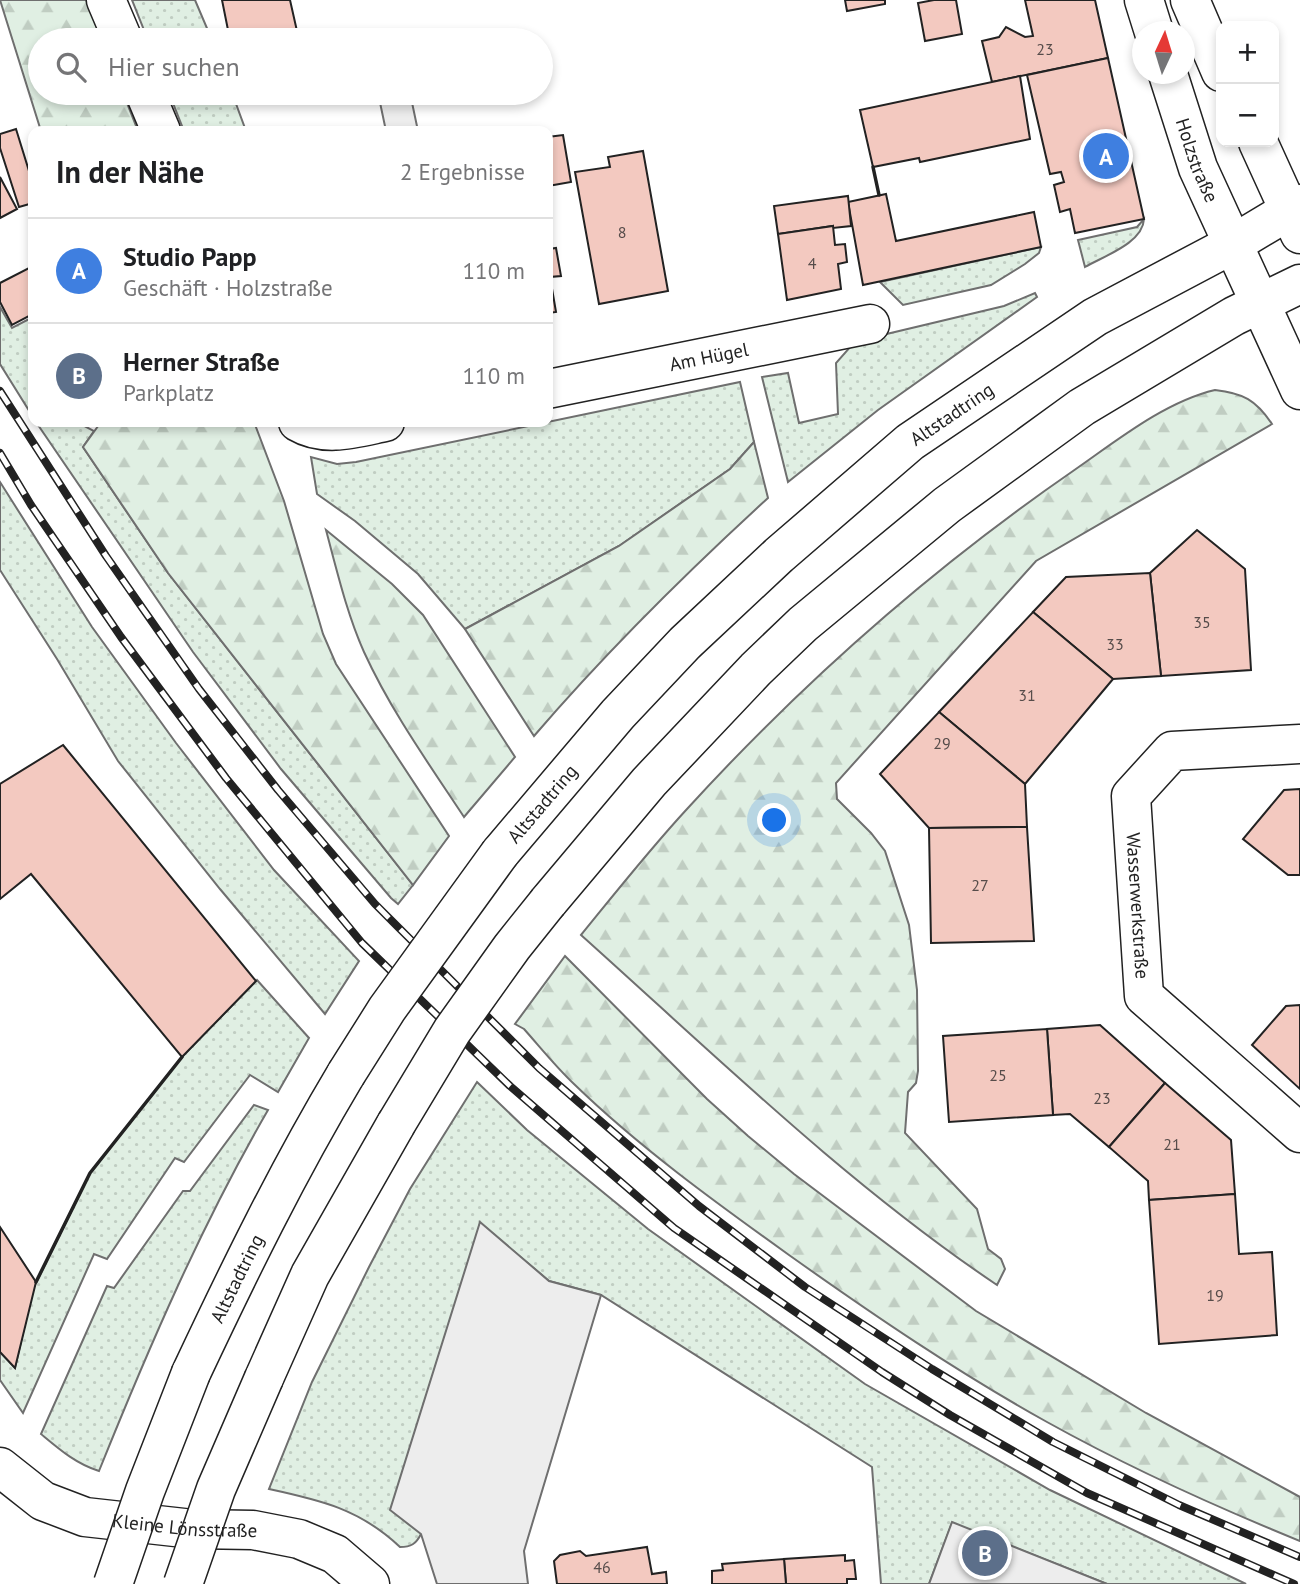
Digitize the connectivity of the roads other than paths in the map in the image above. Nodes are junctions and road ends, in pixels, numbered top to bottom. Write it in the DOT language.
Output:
graph roads {
  1 [pos="106,0"];
  2 [pos="1144,0"];
  3 [pos="1190,0"];
  4 [pos="1151,21"];
  5 [pos="118,28"];
  6 [pos="1216,60"];
  7 [pos="1171,84"];
  8 [pos="150,105"];
  9 [pos="158,126"];
  10 [pos="1261,147"];
  11 [pos="1297,216"];
  12 [pos="1233,244"];
  13 [pos="1300,284"];
  14 [pos="1260,304"];
  15 [pos="870,324"];
  16 [pos="553,388"];
  17 [pos="1300,390"];
  18 [pos="312,427"];
  19 [pos="361,427"];
  20 [pos="1300,744"];
  21 [pos="1300,1133"];
  22 [pos="0,1467"];
  23 [pos="113,1584"];
  24 [pos="183,1584"];
  25 [pos="370,1584"];
  1 -- 5 [label="main road"];
  2 -- 4 [label="main road"];
  3 -- 6 [label="main road"];
  7 -- 12 [label="main road, Holzstraße"];
  8 -- 9 [label="main road"];
  10 -- 11 [label="main road"];
  11 -- 12 [label="main road, Altstadtring"];
  12 -- 14 [label="main road"];
  12 -- 23 [label="main road, Altstadtring, bridge"];
  13 -- 14 [label="main road"];
  14 -- 17 [label="main road"];
  14 -- 24 [label="main road, bridge"];
  15 -- 16 [label="main road, Am Hügel"];
  18 -- 19 [label="main road"];
  20 -- 21 [label="main road, Wasserwerkstraße"];
  22 -- 25 [label="main road, Kleine Lönsstraße"];
}
